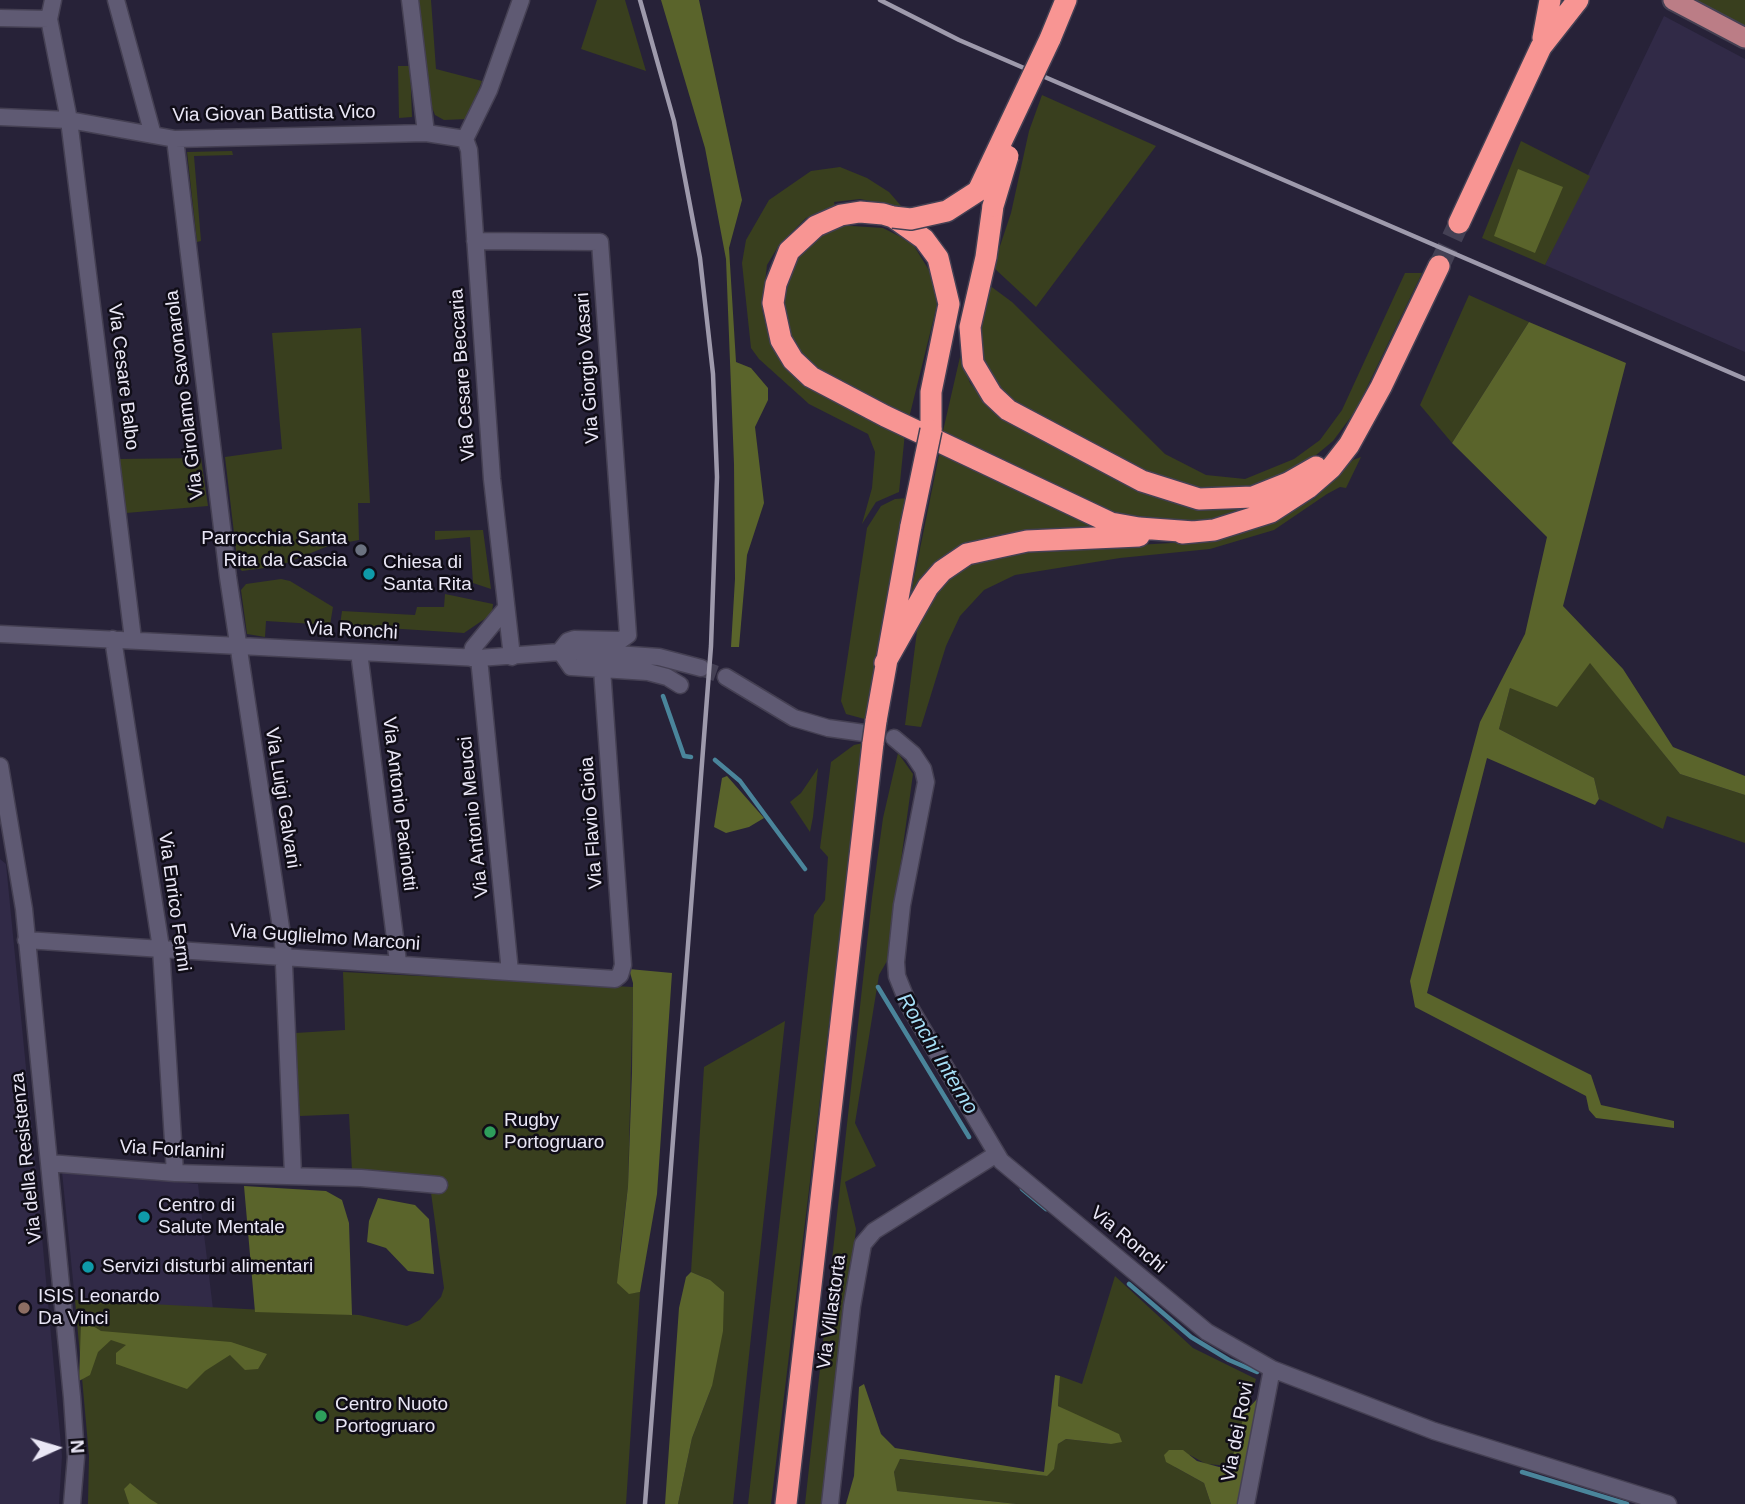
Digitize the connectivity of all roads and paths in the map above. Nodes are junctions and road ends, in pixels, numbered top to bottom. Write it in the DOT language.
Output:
graph roads {
  1 [pos="52,0"];
  2 [pos="116,0"];
  3 [pos="410,0"];
  4 [pos="521,0"];
  5 [pos="1066,0"];
  6 [pos="1578,0"];
  7 [pos="1673,0"];
  8 [pos="1548,3"];
  9 [pos="0,18"];
  10 [pos="49,19"];
  11 [pos="1745,38"];
  12 [pos="1050,39"];
  13 [pos="1541,47"];
  14 [pos="0,117"];
  15 [pos="69,120"];
  16 [pos="426,133"];
  17 [pos="153,135"];
  18 [pos="175,139"];
  19 [pos="465,139"];
  20 [pos="993,206"];
  21 [pos="893,217"];
  22 [pos="1459,223"];
  23 [pos="475,241"];
  24 [pos="1439,265"];
  25 [pos="1381,387"];
  26 [pos="931,430"];
  27 [pos="1194,532"];
  28 [pos="506,608"];
  29 [pos="0,634"];
  30 [pos="113,639"];
  31 [pos="133,639"];
  32 [pos="237,646"];
  33 [pos="560,650"];
  34 [pos="359,652"];
  35 [pos="512,657"];
  36 [pos="475,658"];
  37 [pos="885,663"];
  38 [pos="701,668"];
  39 [pos="603,669"];
  40 [pos="726,677"];
  41 [pos="680,685"];
  42 [pos="871,733"];
  43 [pos="894,738"];
  44 [pos="0,766"];
  45 [pos="26,940"];
  46 [pos="161,948"];
  47 [pos="284,957"];
  48 [pos="398,962"];
  49 [pos="510,972"];
  50 [pos="621,975"];
  51 [pos="995,1155"];
  52 [pos="49,1163"];
  53 [pos="176,1172"];
  54 [pos="293,1175"];
  55 [pos="439,1185"];
  56 [pos="1272,1369"];
  57 [pos="72,1504"];
  58 [pos="786,1504"];
  59 [pos="830,1504"];
  60 [pos="1246,1504"];
  61 [pos="1668,1504"];
  1 -- 10 [label="street"];
  2 -- 17 [label="street"];
  3 -- 16 [label="street"];
  4 -- 19 [label="street"];
  5 -- 12 [label="highway"];
  6 -- 13 [label="highway"];
  7 -- 11 [label="main road"];
  8 -- 13 [label="highway"];
  9 -- 10 [label="street"];
  10 -- 15 [label="street, Via Cesare Balbo"];
  12 -- 20 [label="highway, bridge"];
  12 -- 21 [label="highway, bridge"];
  13 -- 22 [label="highway"];
  14 -- 15 [label="street, Via Giovan Battista Vico"];
  15 -- 17 [label="street, Via Giovan Battista Vico"];
  15 -- 31 [label="street, Via Cesare Balbo"];
  16 -- 18 [label="street, Via Giovan Battista Vico"];
  16 -- 19 [label="street, Via Giovan Battista Vico"];
  17 -- 18 [label="street, Via Giovan Battista Vico"];
  18 -- 32 [label="street, Via Girolamo Savonarola"];
  19 -- 23 [label="street, Via Cesare Beccaria"];
  20 -- 25 [label="highway"];
  20 -- 26 [label="highway"];
  21 -- 26 [label="highway"];
  21 -- 27 [label="highway"];
  23 -- 28 [label="street, Via Cesare Beccaria"];
  23 -- 33 [label="street, Via Giorgio Vasari"];
  24 -- 25 [label="highway"];
  25 -- 27 [label="highway"];
  26 -- 37 [label="highway, bridge"];
  27 -- 37 [label="highway"];
  28 -- 35 [label="street, Via Cesare Beccaria"];
  28 -- 36 [label="street"];
  29 -- 30 [label="street, Via Ronchi"];
  30 -- 31 [label="street, Via Ronchi"];
  30 -- 46 [label="street, Via Enrico Fermi"];
  31 -- 32 [label="street, Via Ronchi"];
  32 -- 34 [label="street, Via Ronchi"];
  32 -- 47 [label="street, Via Luigi Galvani"];
  33 -- 35 [label="street, Via Ronchi"];
  33 -- 38 [label="street, Via Ronchi"];
  33 -- 39 [label="street"];
  34 -- 36 [label="street, Via Ronchi"];
  34 -- 48 [label="street, Via Antonio Pacinotti"];
  35 -- 36 [label="street, Via Ronchi"];
  36 -- 49 [label="street, Via Antonio Meucci"];
  37 -- 42 [label="highway"];
  39 -- 41 [label="street"];
  39 -- 50 [label="street, Via Flavio Gioia"];
  40 -- 42 [label="street"];
  42 -- 58 [label="highway"];
  43 -- 51 [label="street, Via Ronchi"];
  44 -- 45 [label="street, Via della Resistenza"];
  45 -- 46 [label="street, Via Guglielmo Marconi"];
  45 -- 52 [label="street, Via della Resistenza"];
  46 -- 47 [label="street, Via Guglielmo Marconi"];
  46 -- 53 [label="street, Via Enrico Fermi"];
  47 -- 48 [label="street, Via Guglielmo Marconi"];
  47 -- 54 [label="street"];
  48 -- 49 [label="street, Via Guglielmo Marconi"];
  49 -- 50 [label="street, Via Guglielmo Marconi"];
  51 -- 56 [label="street, Via Ronchi"];
  51 -- 59 [label="street, Via Villastorta"];
  52 -- 53 [label="street, Via Forlanini"];
  52 -- 57 [label="street, Via della Resistenza"];
  53 -- 54 [label="street, Via Forlanini"];
  54 -- 55 [label="street, Via Forlanini"];
  56 -- 60 [label="street, Via dei Rovi"];
  56 -- 61 [label="street, Via Ronchi"];
}
